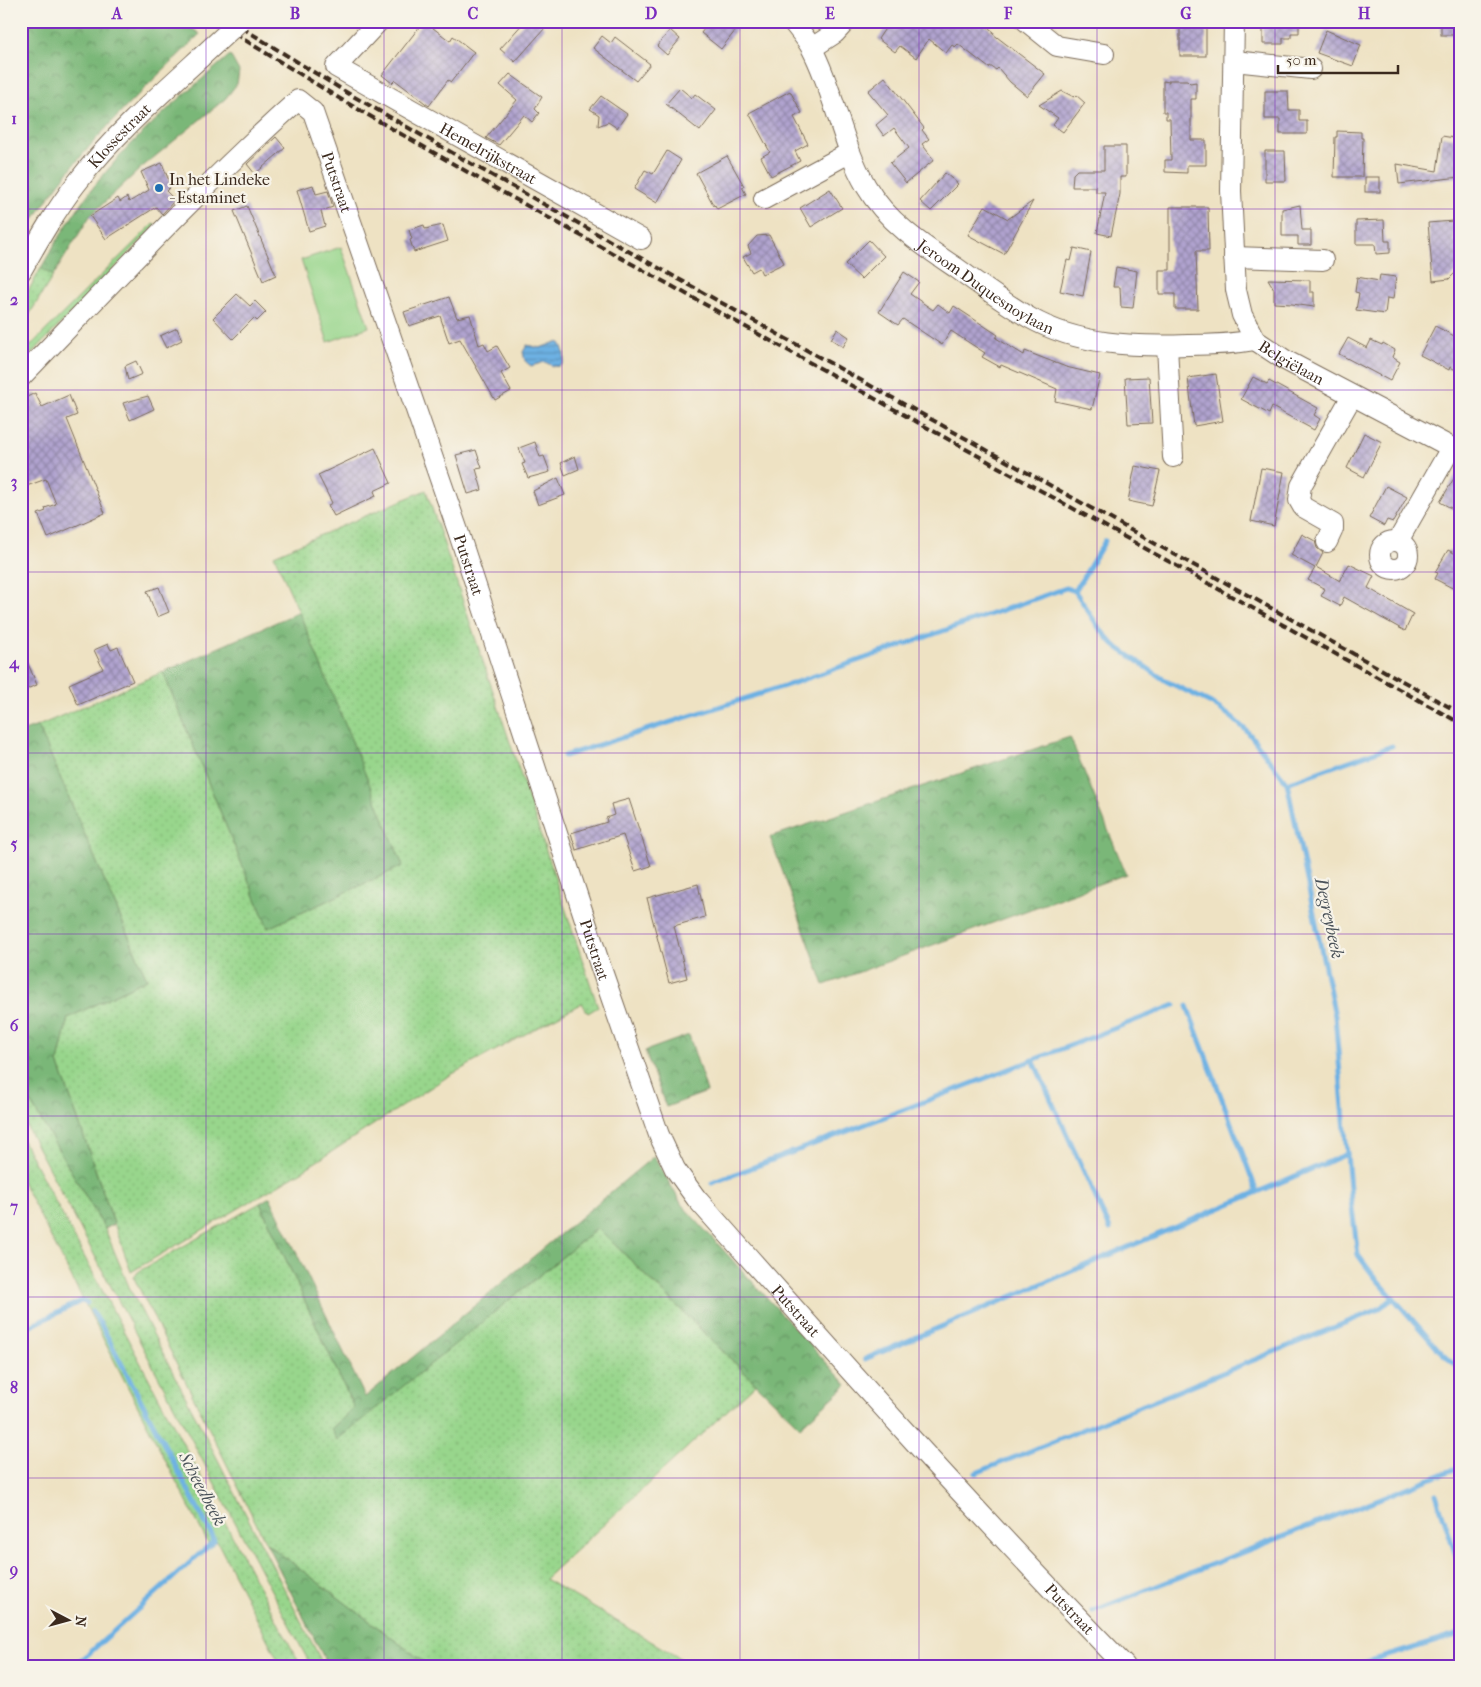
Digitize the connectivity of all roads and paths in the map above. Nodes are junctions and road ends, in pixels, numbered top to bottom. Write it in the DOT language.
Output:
graph roads {
  1 [pos="240,21"];
  2 [pos="379,21"];
  3 [pos="792,21"];
  4 [pos="846,21"];
  5 [pos="1026,21"];
  6 [pos="1234,21"];
  7 [pos="812,48"];
  8 [pos="1104,54"];
  9 [pos="1234,61"];
  10 [pos="1312,69"];
  11 [pos="849,153"];
  12 [pos="764,199"];
  13 [pos="641,240"];
  14 [pos="1234,257"];
  15 [pos="1324,260"];
  16 [pos="21,271"];
  17 [pos="1255,340"];
  18 [pos="1167,346"];
  19 [pos="21,377"];
  20 [pos="1352,396"];
  21 [pos="1455,450"];
  22 [pos="1173,457"];
  23 [pos="1398,541"];
  24 [pos="1327,542"];
  25 [pos="1125,1666"];
  1 -- 16 [label="street, Klossestraat, bridge"];
  2 -- 13 [label="street, Hemelrijkstraat"];
  3 -- 7 [label="street, Jeroom Duquesnoylaan"];
  4 -- 7 [label="street"];
  5 -- 8 [label="street"];
  6 -- 9 [label="street, Belgiëlaan"];
  7 -- 11 [label="street, Jeroom Duquesnoylaan"];
  9 -- 10 [label="street"];
  9 -- 14 [label="street, Belgiëlaan"];
  11 -- 12 [label="street"];
  11 -- 18 [label="street, Jeroom Duquesnoylaan"];
  14 -- 15 [label="street"];
  14 -- 17 [label="street, Belgiëlaan"];
  17 -- 18 [label="street, Jeroom Duquesnoylaan"];
  17 -- 20 [label="street, Belgiëlaan"];
  18 -- 22 [label="street"];
  19 -- 25 [label="street, Putstraat"];
  20 -- 21 [label="street, Belgiëlaan"];
  20 -- 24 [label="street"];
  21 -- 23 [label="street, Belgiëlaan"];
}
